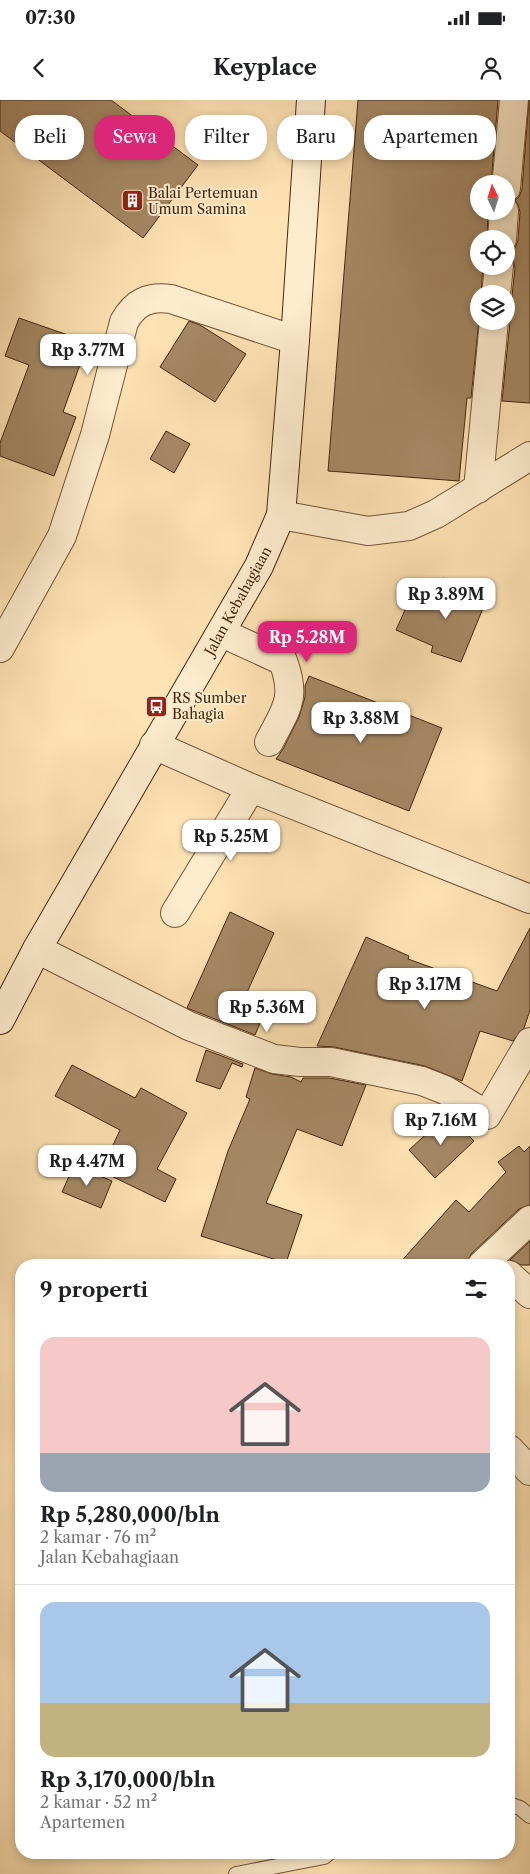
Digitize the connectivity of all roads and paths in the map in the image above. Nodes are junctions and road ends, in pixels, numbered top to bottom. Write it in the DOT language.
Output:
graph roads {
  1 [pos="310,100"];
  2 [pos="514,100"];
  3 [pos="507,175"];
  4 [pos="493,330"];
  5 [pos="295,340"];
  6 [pos="530,456"];
  7 [pos="478,489"];
  8 [pos="281,515"];
  9 [pos="222,633"];
  10 [pos="0,648"];
  11 [pos="269,742"];
  12 [pos="154,745"];
  13 [pos="250,788"];
  14 [pos="530,899"];
  15 [pos="175,913"];
  16 [pos="37,949"];
  17 [pos="0,1020"];
  18 [pos="530,1042"];
  19 [pos="530,1220"];
  20 [pos="493,1259"];
  21 [pos="515,1280"];
  22 [pos="530,1294"];
  23 [pos="515,1455"];
  24 [pos="530,1471"];
  25 [pos="515,1806"];
  26 [pos="530,1816"];
  27 [pos="314,1859"];
  28 [pos="236,1874"];
  1 -- 5 [label="street, Jalan Kebahagiaan"];
  2 -- 3 [label="street"];
  4 -- 7 [label="street"];
  5 -- 8 [label="street, Jalan Kebahagiaan"];
  5 -- 10 [label="street"];
  6 -- 7 [label="street"];
  7 -- 8 [label="street"];
  8 -- 9 [label="street, Jalan Kebahagiaan"];
  9 -- 11 [label="street"];
  9 -- 12 [label="street, Jalan Kebahagiaan"];
  12 -- 13 [label="street"];
  12 -- 16 [label="street, Jalan Kebahagiaan"];
  13 -- 14 [label="street"];
  13 -- 15 [label="street"];
  16 -- 17 [label="street, Jalan Kebahagiaan"];
  16 -- 18 [label="street"];
  19 -- 20 [label="street"];
  21 -- 22 [label="street"];
  23 -- 24 [label="street"];
  25 -- 26 [label="lane"];
  27 -- 28 [label="lane"];
}
